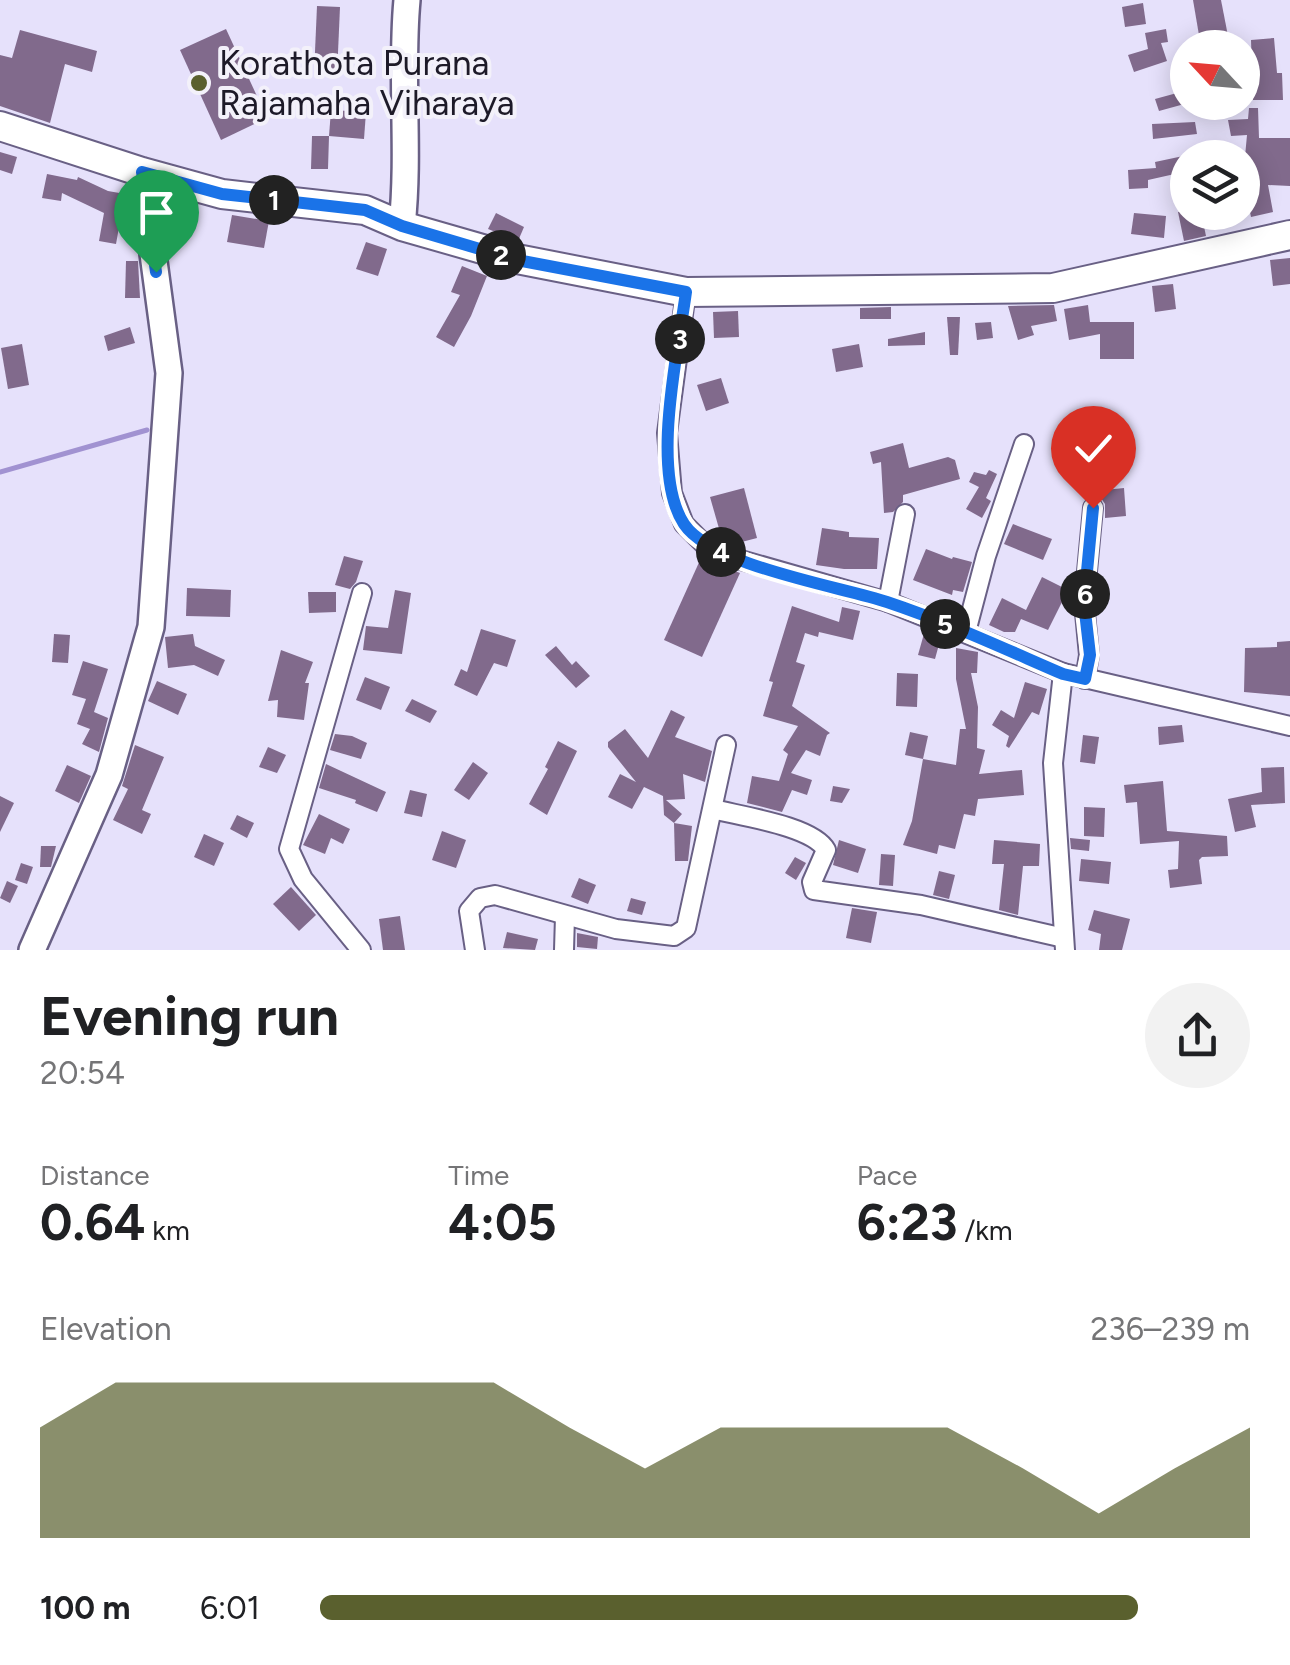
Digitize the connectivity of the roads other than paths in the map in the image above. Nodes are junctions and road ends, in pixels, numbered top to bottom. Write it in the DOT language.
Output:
graph roads {
  1 [pos="407,0"];
  2 [pos="0,126"];
  3 [pos="142,172"];
  4 [pos="402,226"];
  5 [pos="1290,235"];
  6 [pos="686,292"];
  7 [pos="1024,444"];
  8 [pos="1093,508"];
  9 [pos="905,514"];
  10 [pos="362,593"];
  11 [pos="888,602"];
  12 [pos="966,632"];
  13 [pos="1063,674"];
  14 [pos="1085,679"];
  15 [pos="1290,726"];
  16 [pos="726,745"];
  17 [pos="713,808"];
  18 [pos="565,916"];
  19 [pos="1064,944"];
  20 [pos="32,950"];
  21 [pos="361,950"];
  22 [pos="475,950"];
  23 [pos="564,950"];
  1 -- 4 [label="street"];
  2 -- 3 [label="main road"];
  3 -- 4 [label="main road"];
  3 -- 20 [label="street"];
  4 -- 6 [label="main road"];
  5 -- 6 [label="main road"];
  6 -- 11 [label="street"];
  7 -- 12 [label="street"];
  8 -- 14 [label="street"];
  9 -- 11 [label="street"];
  10 -- 21 [label="street"];
  11 -- 12 [label="street"];
  12 -- 13 [label="street"];
  13 -- 14 [label="street"];
  13 -- 19 [label="street"];
  14 -- 15 [label="street"];
  16 -- 17 [label="street"];
  17 -- 18 [label="street"];
  17 -- 19 [label="street"];
  18 -- 22 [label="street"];
  18 -- 23 [label="street"];
}
